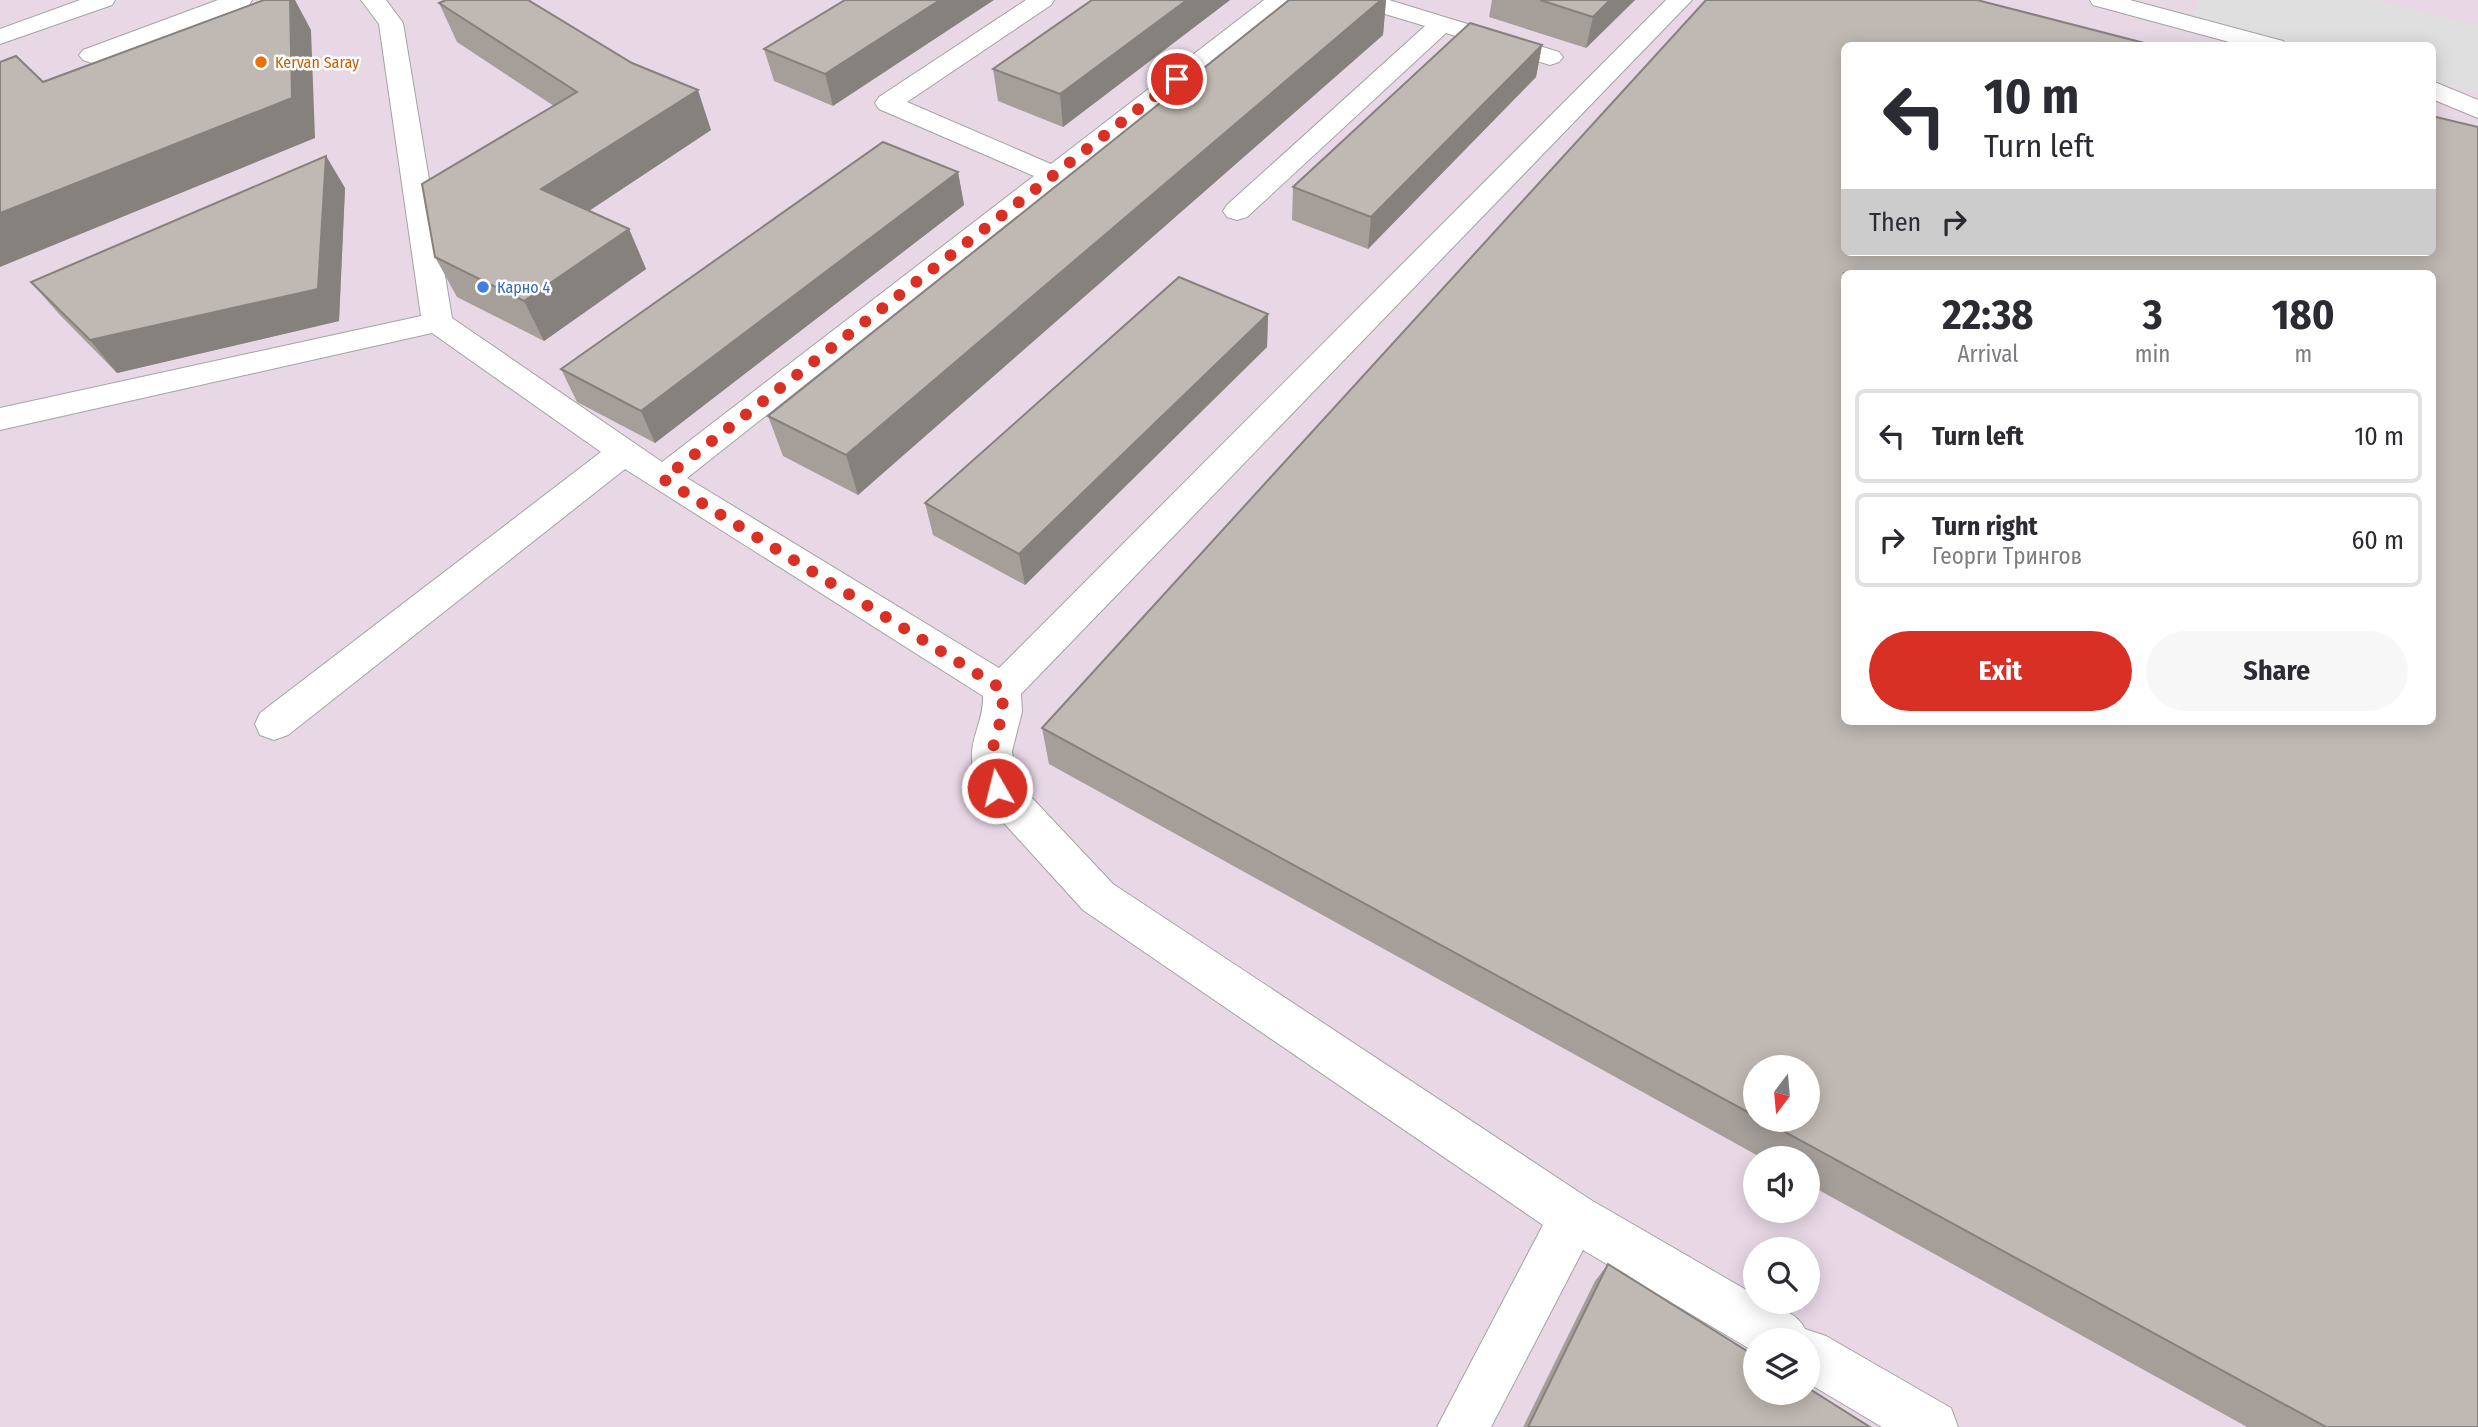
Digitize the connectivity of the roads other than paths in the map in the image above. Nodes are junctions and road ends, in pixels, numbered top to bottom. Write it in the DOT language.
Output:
graph roads {
  1 [pos="103,0"];
  2 [pos="240,0"];
  3 [pos="373,0"];
  4 [pos="1042,0"];
  5 [pos="1279,0"];
  6 [pos="1364,0"];
  7 [pos="1680,0"];
  8 [pos="2102,0"];
  9 [pos="1442,24"];
  10 [pos="0,37"];
  11 [pos="2259,42"];
  12 [pos="92,55"];
  13 [pos="1550,57"];
  14 [pos="2436,89"];
  15 [pos="2436,90"];
  16 [pos="2478,99"];
  17 [pos="2478,110"];
  18 [pos="1055,174"];
  19 [pos="1237,211"];
  20 [pos="437,322"];
  21 [pos="0,419"];
  22 [pos="624,452"];
  23 [pos="663,479"];
  24 [pos="1002,689"];
  25 [pos="274,724"];
  26 [pos="1574,1217"];
  27 [pos="1764,1328"];
  28 [pos="1820,1361"];
  29 [pos="1463,1427"];
  30 [pos="1932,1427"];
  1 -- 10 [label="street"];
  2 -- 12 [label="street"];
  3 -- 20 [label="street"];
  4 -- 18 [label="street"];
  5 -- 18 [label="street"];
  6 -- 9 [label="street"];
  7 -- 24 [label="street"];
  8 -- 11 [label="street"];
  9 -- 13 [label="street"];
  9 -- 19 [label="street"];
  14 -- 16 [label="street"];
  15 -- 17 [label="street"];
  18 -- 23 [label="street"];
  20 -- 21 [label="street"];
  20 -- 22 [label="street"];
  22 -- 23 [label="street"];
  22 -- 25 [label="street"];
  23 -- 24 [label="street"];
  24 -- 26 [label="street"];
  26 -- 27 [label="street"];
  26 -- 29 [label="street"];
  28 -- 30 [label="street"];
}
